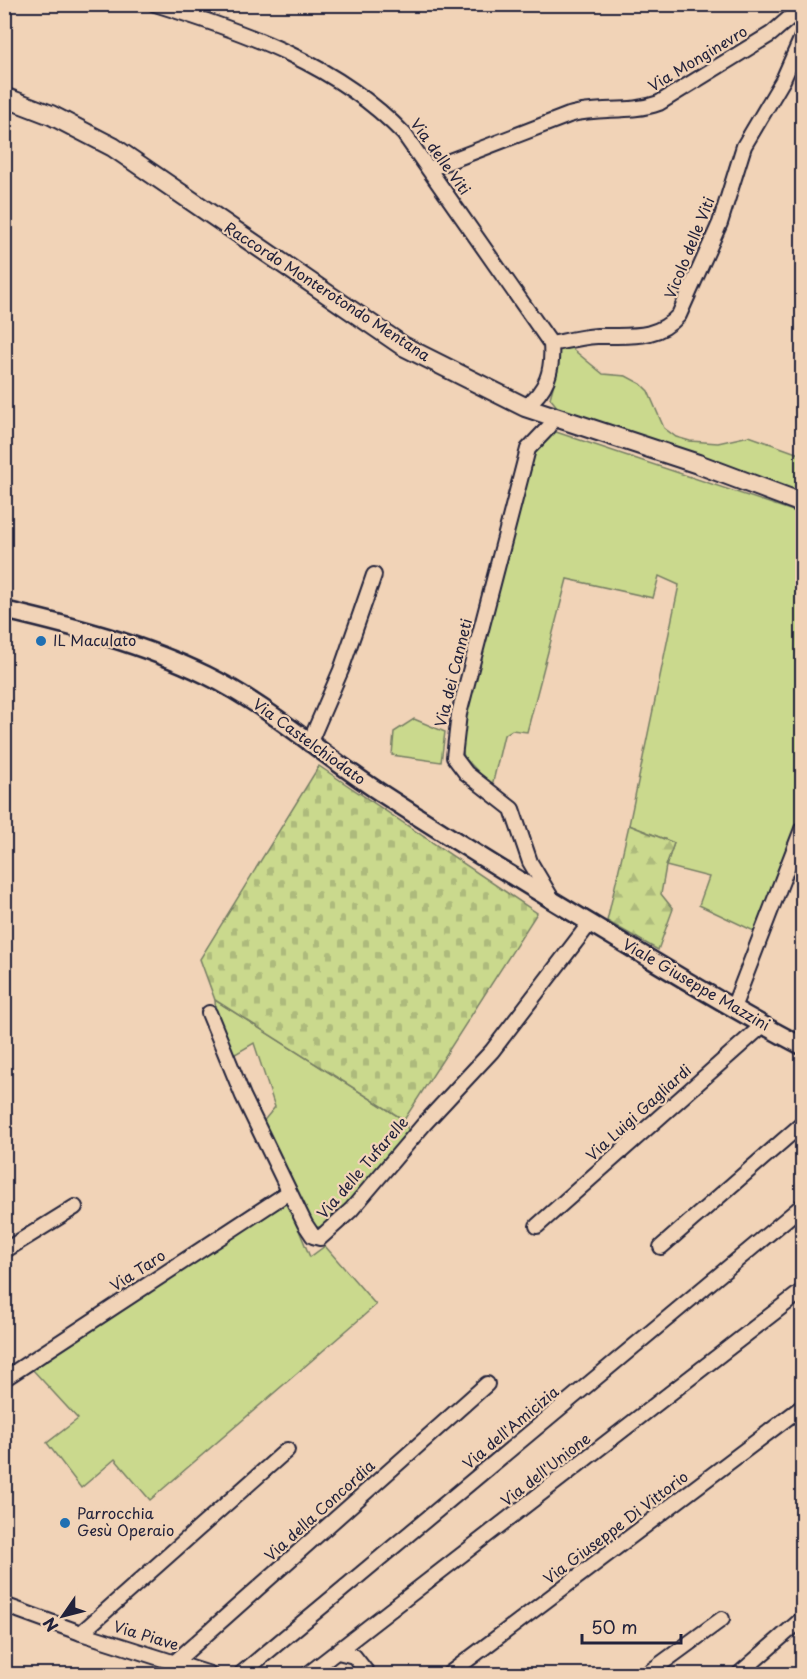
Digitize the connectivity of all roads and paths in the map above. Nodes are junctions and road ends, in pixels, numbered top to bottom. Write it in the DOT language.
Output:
graph roads {
  1 [pos="155,4"];
  2 [pos="802,7"];
  3 [pos="802,37"];
  4 [pos="4,97"];
  5 [pos="429,169"];
  6 [pos="551,344"];
  7 [pos="525,406"];
  8 [pos="549,427"];
  9 [pos="802,503"];
  10 [pos="374,575"];
  11 [pos="4,610"];
  12 [pos="309,744"];
  13 [pos="802,829"];
  14 [pos="555,903"];
  15 [pos="590,923"];
  16 [pos="733,1008"];
  17 [pos="209,1013"];
  18 [pos="762,1026"];
  19 [pos="802,1046"];
  20 [pos="802,1124"];
  21 [pos="289,1192"];
  22 [pos="802,1206"];
  23 [pos="75,1207"];
  24 [pos="537,1226"];
  25 [pos="661,1247"];
  26 [pos="4,1251"];
  27 [pos="802,1291"];
  28 [pos="4,1378"];
  29 [pos="487,1384"];
  30 [pos="802,1407"];
  31 [pos="287,1449"];
  32 [pos="4,1605"];
  33 [pos="722,1619"];
  34 [pos="802,1619"];
  35 [pos="81,1634"];
  36 [pos="338,1652"];
  37 [pos="175,1662"];
  38 [pos="325,1668"];
  39 [pos="210,1674"];
  40 [pos="241,1674"];
  41 [pos="308,1674"];
  42 [pos="368,1674"];
  43 [pos="449,1674"];
  44 [pos="646,1674"];
  45 [pos="739,1674"];
  1 -- 5 [label="street, Via delle Viti"];
  2 -- 5 [label="street, Via Monginevro"];
  3 -- 6 [label="street, Vicolo delle Viti"];
  4 -- 7 [label="main road, Raccordo Monterotondo Mentana"];
  5 -- 6 [label="street, Via delle Viti"];
  6 -- 7 [label="street"];
  7 -- 9 [label="main road, Raccordo Monterotondo Mentana"];
  8 -- 14 [label="street, Via dei Canneti"];
  10 -- 12 [label="street"];
  11 -- 12 [label="street, Via Castelchiodato"];
  12 -- 14 [label="street, Via Castelchiodato"];
  13 -- 16 [label="street"];
  14 -- 15 [label="street, Via Castelchiodato"];
  15 -- 16 [label="street, Viale Giuseppe Mazzini"];
  15 -- 21 [label="street, Via delle Tufarelle"];
  16 -- 18 [label="street, Viale Giuseppe Mazzini"];
  17 -- 21 [label="street, Via delle Tufarelle"];
  18 -- 19 [label="street, Viale Giuseppe Mazzini"];
  18 -- 24 [label="street, Via Luigi Gagliardi"];
  20 -- 25 [label="street"];
  21 -- 28 [label="street, Via Taro"];
  22 -- 40 [label="street, Via dell'Amicizia"];
  23 -- 26 [label="street"];
  27 -- 36 [label="street, Via dell'Unione"];
  29 -- 37 [label="street, Via della Concordia"];
  30 -- 43 [label="street, Via Giuseppe Di Vittorio"];
  31 -- 35 [label="street"];
  32 -- 35 [label="street, Via Piave"];
  33 -- 44 [label="street"];
  34 -- 45 [label="street"];
  35 -- 37 [label="street, Via Piave"];
  36 -- 38 [label="street, Via dell'Unione"];
  36 -- 42 [label="street"];
  37 -- 39 [label="street, Via Piave"];
  38 -- 41 [label="street, Via dell'Unione"];
}
